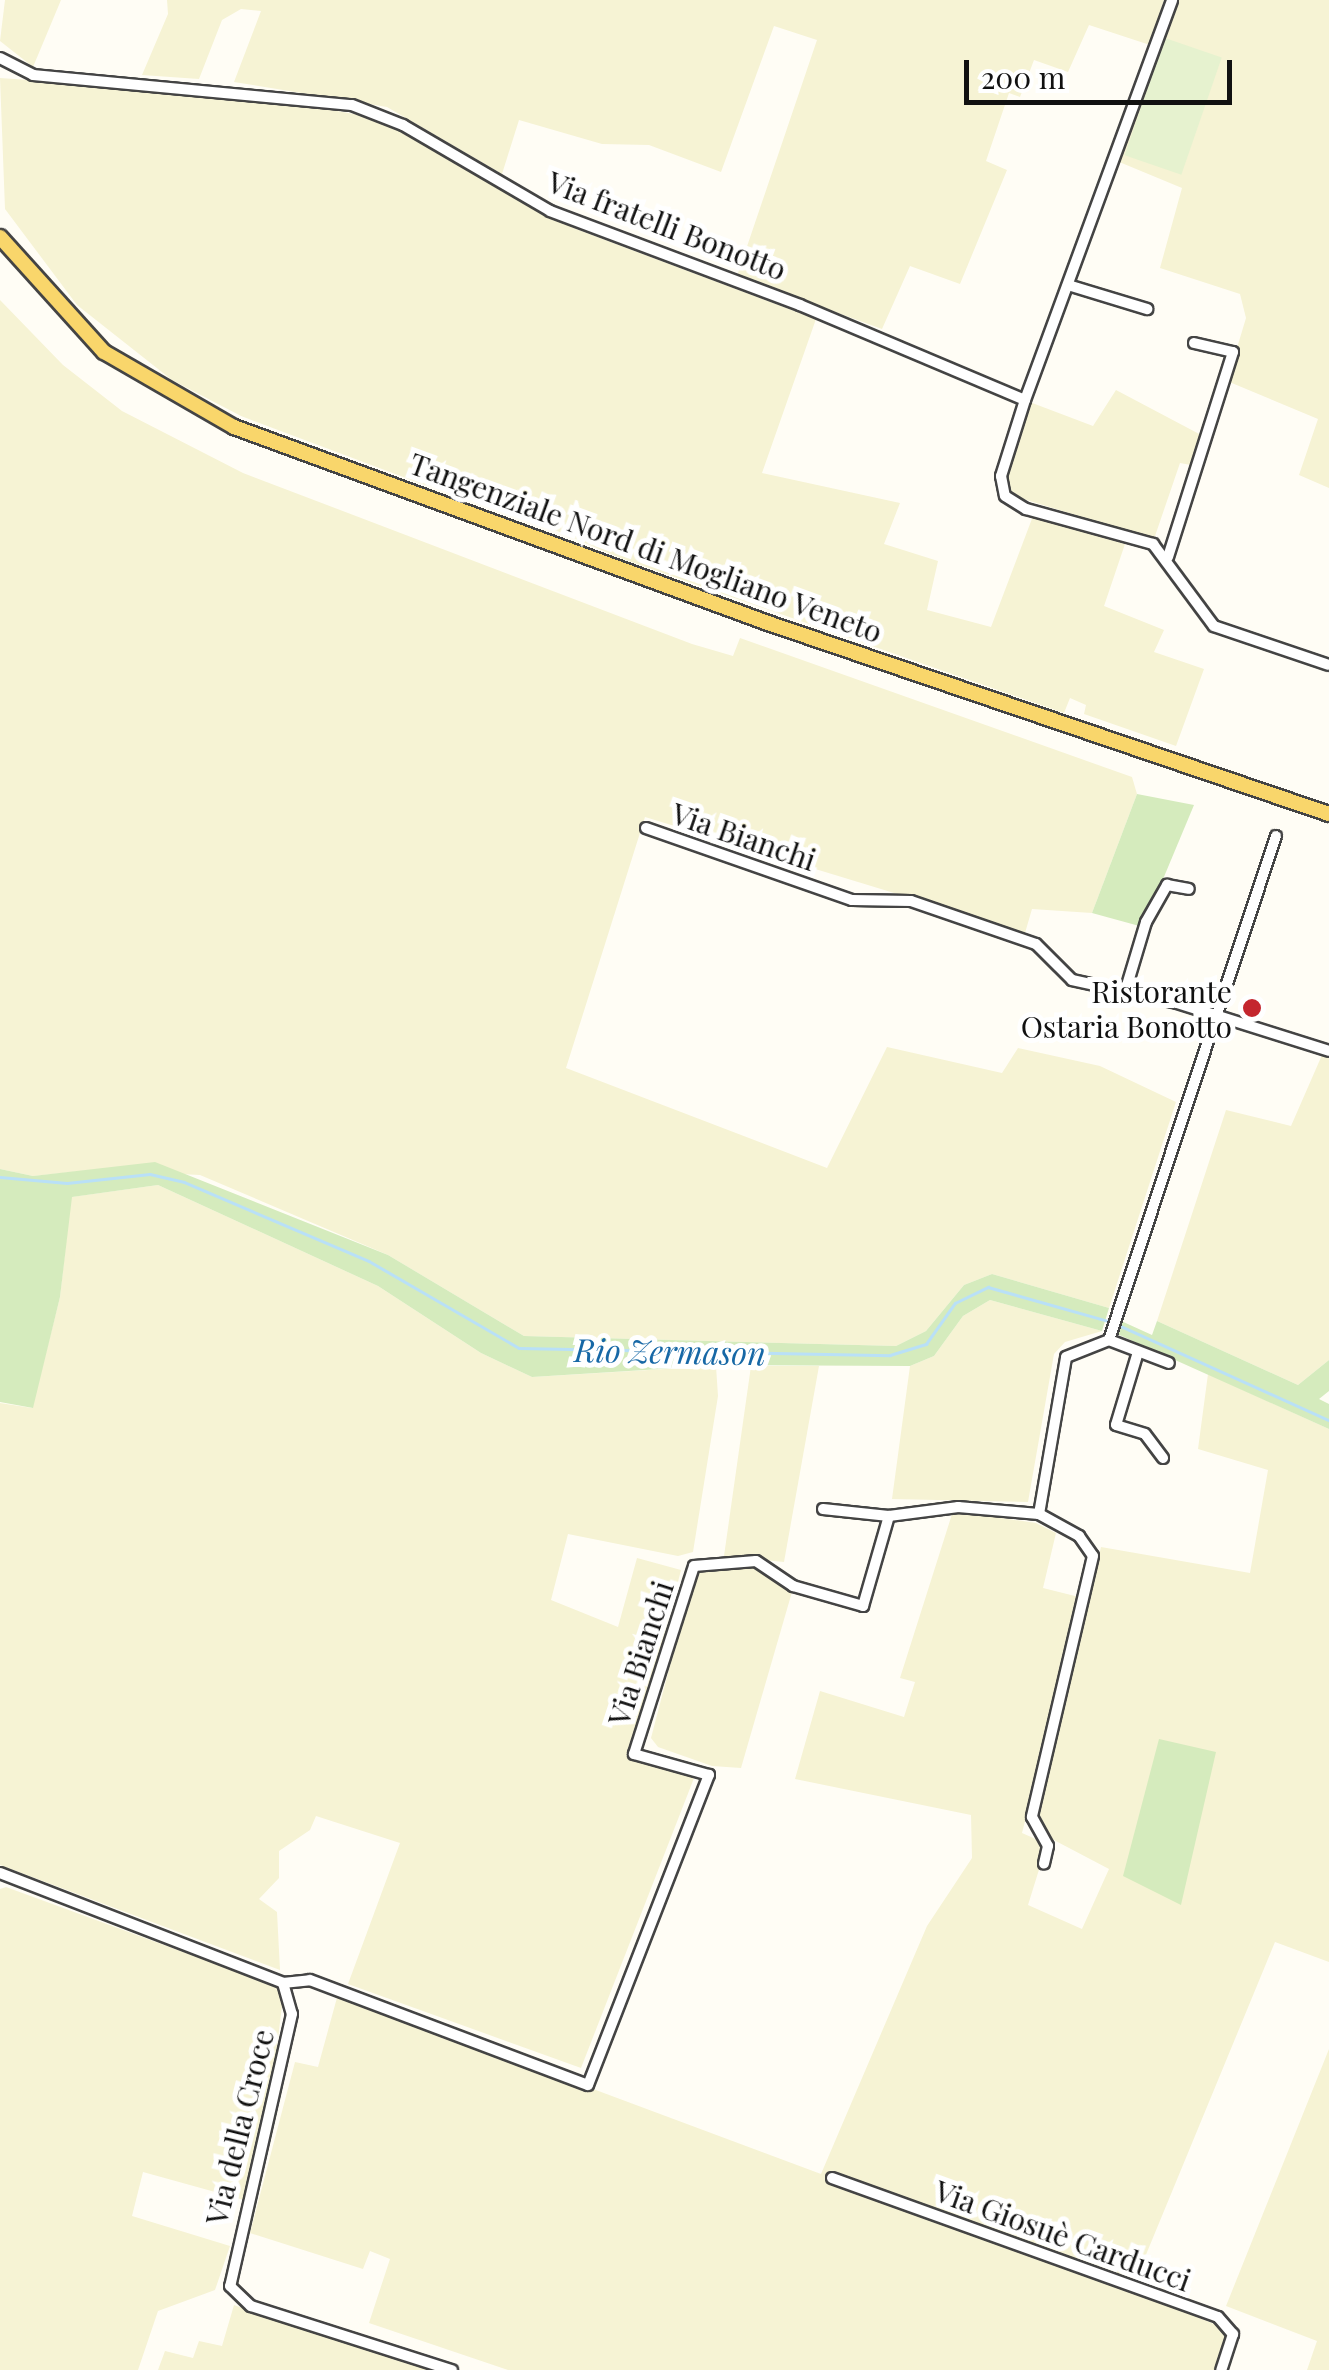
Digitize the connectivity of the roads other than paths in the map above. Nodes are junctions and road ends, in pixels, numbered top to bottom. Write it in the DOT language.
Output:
graph roads {
  1 [pos="1172,0"];
  2 [pos="0,58"];
  3 [pos="0,237"];
  4 [pos="1068,285"];
  5 [pos="1147,309"];
  6 [pos="1194,344"];
  7 [pos="1025,400"];
  8 [pos="1168,556"];
  9 [pos="1329,665"];
  10 [pos="1329,814"];
  11 [pos="646,828"];
  12 [pos="1276,836"];
  13 [pos="1188,889"];
  14 [pos="1125,992"];
  15 [pos="1215,1014"];
  16 [pos="1329,1051"];
  17 [pos="1110,1336"];
  18 [pos="1138,1352"];
  19 [pos="1168,1363"];
  20 [pos="1162,1458"];
  21 [pos="822,1509"];
  22 [pos="1040,1514"];
  23 [pos="889,1516"];
  24 [pos="1044,1864"];
  25 [pos="0,1872"];
  26 [pos="282,1983"];
  27 [pos="832,2178"];
  28 [pos="452,2370"];
  29 [pos="1221,2370"];
  1 -- 4 [label="street"];
  2 -- 7 [label="street, Via fratelli Bonotto"];
  3 -- 10 [label="main road, Tangenziale Nord di Mogliano Veneto"];
  4 -- 5 [label="street"];
  4 -- 7 [label="street"];
  6 -- 8 [label="street"];
  7 -- 8 [label="street"];
  8 -- 9 [label="street"];
  11 -- 14 [label="street, Via Bianchi"];
  12 -- 15 [label="street"];
  13 -- 14 [label="street"];
  14 -- 15 [label="street, Via Bianchi"];
  15 -- 16 [label="street, Via Bianchi"];
  15 -- 17 [label="street"];
  17 -- 18 [label="street"];
  17 -- 22 [label="street"];
  18 -- 19 [label="street"];
  18 -- 20 [label="street"];
  21 -- 23 [label="street"];
  22 -- 23 [label="street"];
  22 -- 24 [label="street"];
  23 -- 26 [label="street, Via Bianchi"];
  25 -- 26 [label="street"];
  26 -- 28 [label="street, Via della Croce"];
  27 -- 29 [label="street, Via Giosuè Carducci"];
}
